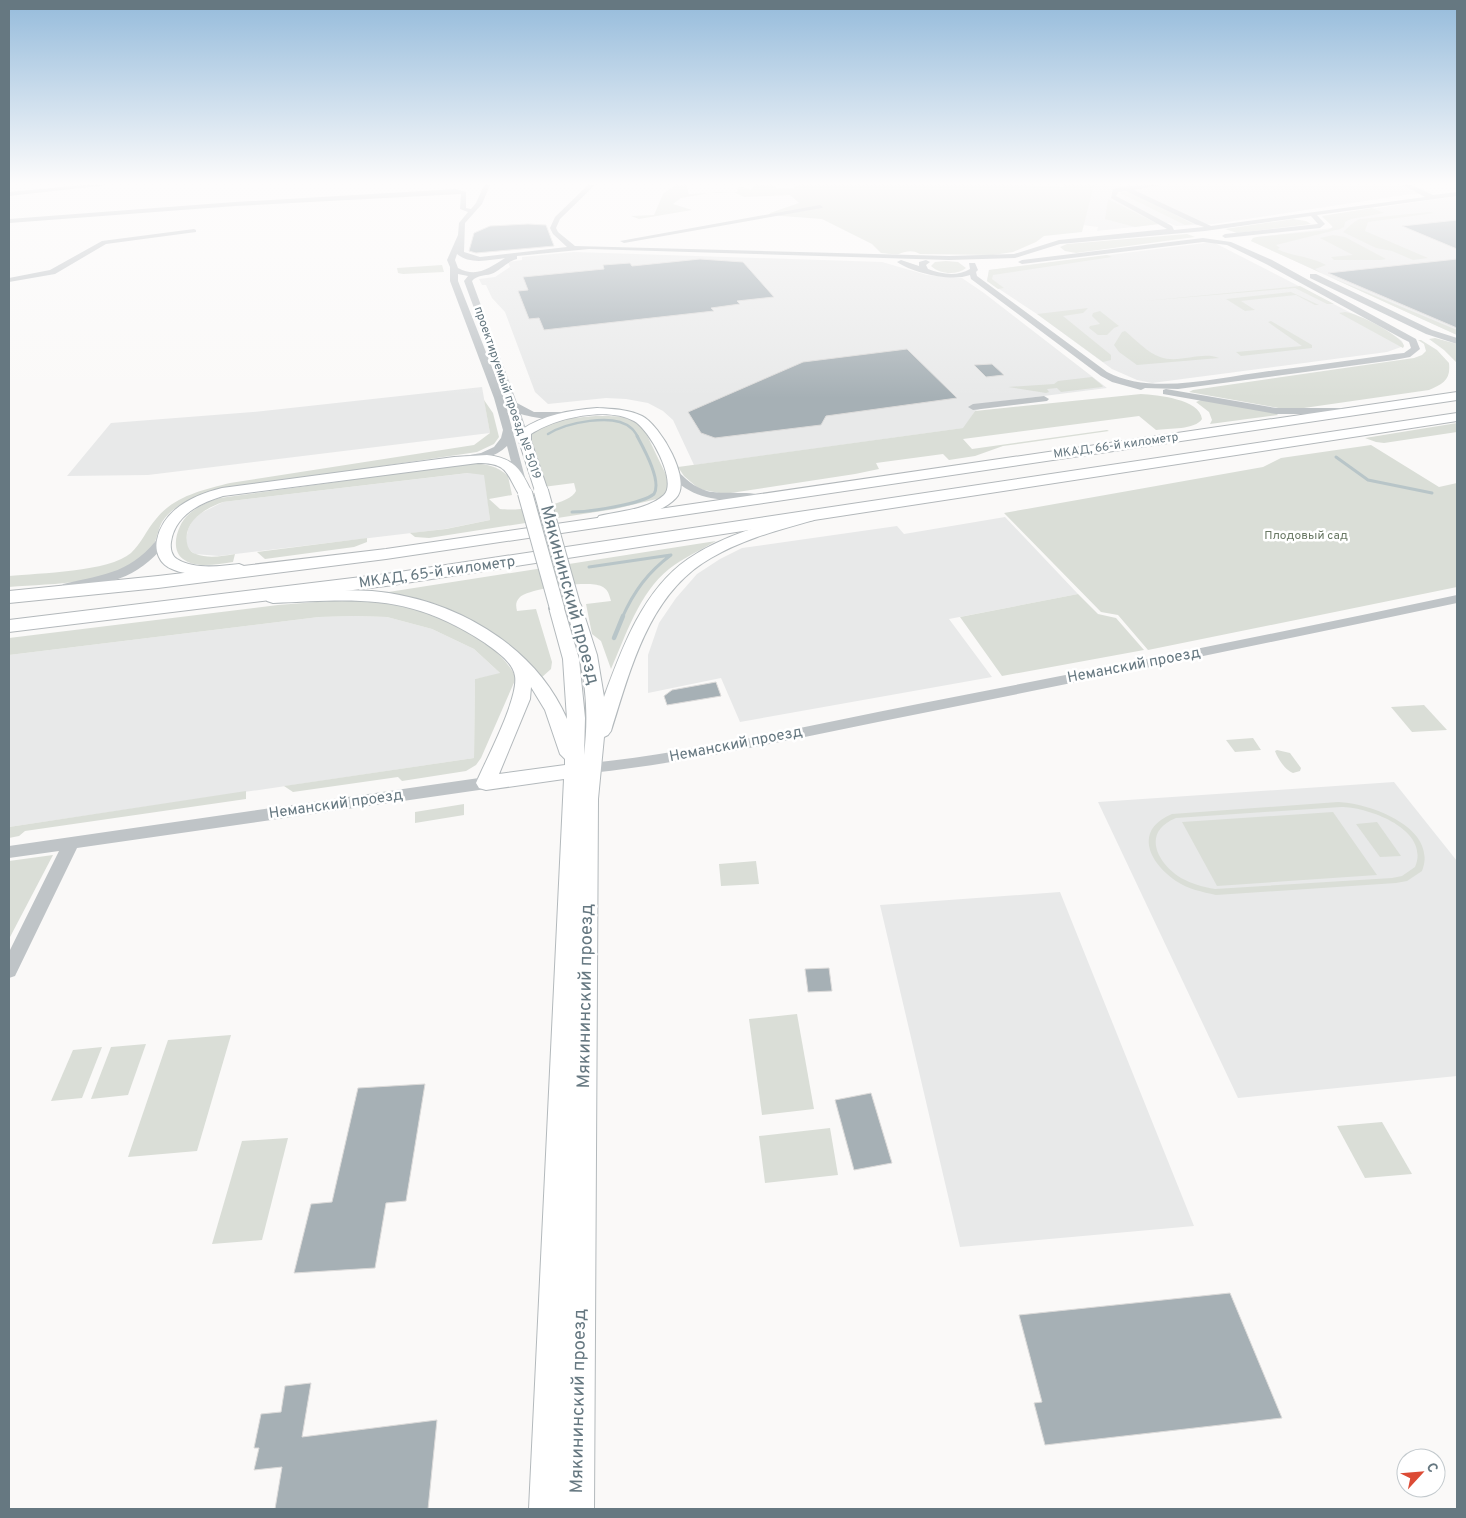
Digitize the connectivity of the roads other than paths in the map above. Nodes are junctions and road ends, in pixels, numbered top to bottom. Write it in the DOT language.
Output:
graph roads {
  1 [pos="80,256"];
  2 [pos="453,256"];
  3 [pos="464,256"];
  4 [pos="498,256"];
  5 [pos="525,256"];
  6 [pos="777,256"];
  7 [pos="862,256"];
  8 [pos="1016,256"];
  9 [pos="1076,256"];
  10 [pos="1256,256"];
  11 [pos="1275,256"];
  12 [pos="945,258"];
  13 [pos="480,259"];
  14 [pos="498,265"];
  15 [pos="999,265"];
  16 [pos="454,268"];
  17 [pos="976,269"];
  18 [pos="925,270"];
  19 [pos="480,273"];
  20 [pos="9,280"];
  21 [pos="1347,306"];
  22 [pos="1386,311"];
  23 [pos="1366,316"];
  24 [pos="1457,342"];
  25 [pos="1132,385"];
  26 [pos="1457,396"];
  27 [pos="1044,399"];
  28 [pos="513,404"];
  29 [pos="973,407"];
  30 [pos="1380,407"];
  31 [pos="570,415"];
  32 [pos="1457,417"];
  33 [pos="508,431"];
  34 [pos="525,441"];
  35 [pos="454,460"];
  36 [pos="672,471"];
  37 [pos="541,491"];
  38 [pos="525,493"];
  39 [pos="775,497"];
  40 [pos="864,508"];
  41 [pos="812,516"];
  42 [pos="562,529"];
  43 [pos="165,536"];
  44 [pos="273,568"];
  45 [pos="15,597"];
  46 [pos="244,598"];
  47 [pos="1457,598"];
  48 [pos="565,606"];
  49 [pos="9,626"];
  50 [pos="518,663"];
  51 [pos="575,689"];
  52 [pos="615,694"];
  53 [pos="596,705"];
  54 [pos="586,763"];
  55 [pos="486,783"];
  56 [pos="71,843"];
  57 [pos="9,852"];
  58 [pos="9,970"];
  59 [pos="546,1509"];
  60 [pos="577,1509"];
  1 -- 20 [label="street"];
  2 -- 16 [label="street, проектируемый проезд № 5019"];
  3 -- 13 [label="street"];
  4 -- 13 [label="street"];
  5 -- 14 [label="street"];
  6 -- 18 [label="street"];
  7 -- 12 [label="street"];
  8 -- 12 [label="street"];
  9 -- 15 [label="street"];
  10 -- 21 [label="street"];
  11 -- 22 [label="street"];
  12 -- 17 [label="street"];
  12 -- 18 [label="street"];
  13 -- 14 [label="street"];
  13 -- 16 [label="street"];
  14 -- 19 [label="street"];
  16 -- 19 [label="street"];
  16 -- 33 [label="street, проектируемый проезд № 5019"];
  17 -- 18 [label="street"];
  17 -- 25 [label="street"];
  19 -- 28 [label="street, проектируемый проезд № 5019"];
  21 -- 22 [label="street"];
  21 -- 23 [label="street"];
  22 -- 23 [label="street"];
  22 -- 24 [label="street"];
  23 -- 25 [label="street"];
  25 -- 30 [label="street"];
  26 -- 30 [label="highway, МКАД, 66-й километр"];
  27 -- 29 [label="street"];
  28 -- 31 [label="street"];
  28 -- 34 [label="street, проектируемый проезд № 5019"];
  30 -- 39 [label="highway, МКАД, 66-й километр"];
  31 -- 34 [label="main road"];
  31 -- 36 [label="main road"];
  32 -- 40 [label="highway, МКАД, 66-й километр"];
  33 -- 35 [label="street"];
  33 -- 38 [label="street, проектируемый проезд № 5019"];
  34 -- 37 [label="main road, проектируемый проезд № 5019"];
  35 -- 38 [label="main road, Мякининский проезд"];
  35 -- 43 [label="main road, Мякининский проезд"];
  36 -- 39 [label="street"];
  36 -- 42 [label="main road"];
  37 -- 48 [label="main road, Мякининский проезд, bridge"];
  38 -- 48 [label="main road, Мякининский проезд, bridge"];
  39 -- 42 [label="highway, МКАД, 65-й километр"];
  40 -- 41 [label="highway, МКАД, 65-й километр"];
  41 -- 46 [label="highway, МКАД, 65-й километр"];
  41 -- 52 [label="main road"];
  42 -- 44 [label="highway, МКАД, 65-й километр"];
  43 -- 44 [label="main road"];
  43 -- 45 [label="street"];
  44 -- 45 [label="highway, МКАД, 65-й километр"];
  46 -- 49 [label="highway, МКАД, 65-й километр"];
  46 -- 50 [label="main road"];
  47 -- 54 [label="street, Неманский проезд"];
  48 -- 51 [label="main road, Мякининский проезд"];
  48 -- 53 [label="main road, Мякининский проезд"];
  50 -- 54 [label="main road"];
  50 -- 55 [label="main road"];
  51 -- 53 [label="main road"];
  51 -- 54 [label="main road, Мякининский проезд"];
  52 -- 53 [label="main road"];
  52 -- 54 [label="main road"];
  53 -- 54 [label="main road, Мякининский проезд"];
  54 -- 55 [label="main road, Неманский проезд"];
  54 -- 59 [label="main road, Мякининский проезд"];
  54 -- 60 [label="main road, Мякининский проезд"];
  55 -- 56 [label="street, Неманский проезд"];
  56 -- 57 [label="street, Неманский проезд"];
  56 -- 58 [label="street"];
}
